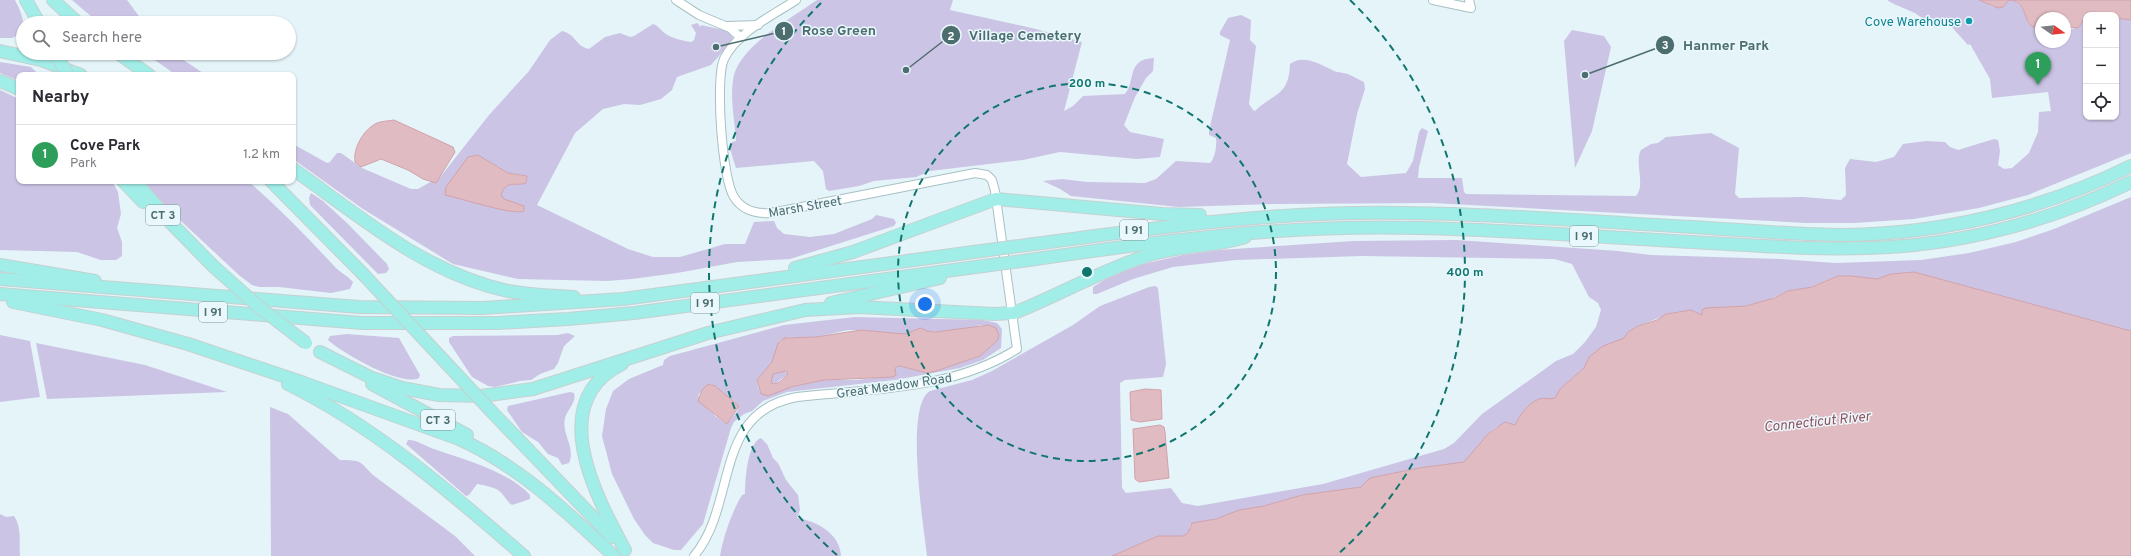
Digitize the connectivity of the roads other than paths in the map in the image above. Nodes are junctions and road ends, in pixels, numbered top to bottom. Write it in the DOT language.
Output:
graph roads {
  1 [pos="26,0"];
  2 [pos="53,0"];
  3 [pos="676,0"];
  4 [pos="796,0"];
  5 [pos="1435,0"];
  6 [pos="1470,4"];
  7 [pos="34,16"];
  8 [pos="70,16"];
  9 [pos="759,25"];
  10 [pos="725,26"];
  11 [pos="741,38"];
  12 [pos="0,51"];
  13 [pos="16,55"];
  14 [pos="41,60"];
  15 [pos="59,60"];
  16 [pos="128,60"];
  17 [pos="66,72"];
  18 [pos="73,72"];
  19 [pos="145,72"];
  20 [pos="0,81"];
  21 [pos="16,88"];
  22 [pos="2131,166"];
  23 [pos="296,171"];
  24 [pos="992,180"];
  25 [pos="2131,182"];
  26 [pos="126,184"];
  27 [pos="138,184"];
  28 [pos="267,184"];
  29 [pos="274,184"];
  30 [pos="996,199"];
  31 [pos="293,204"];
  32 [pos="1242,218"];
  33 [pos="1265,231"];
  34 [pos="193,246"];
  35 [pos="0,265"];
  36 [pos="962,269"];
  37 [pos="0,279"];
  38 [pos="773,279"];
  39 [pos="113,288"];
  40 [pos="0,294"];
  41 [pos="0,299"];
  42 [pos="601,301"];
  43 [pos="805,310"];
  44 [pos="1011,314"];
  45 [pos="320,352"];
  46 [pos="645,354"];
  47 [pos="242,361"];
  48 [pos="621,555"];
  49 [pos="524,556"];
  50 [pos="694,556"];
  1 -- 7 [label="highway"];
  2 -- 8 [label="highway"];
  3 -- 10 [label="street"];
  4 -- 9 [label="street, Marsh Street"];
  5 -- 6 [label="street"];
  9 -- 10 [label="street"];
  9 -- 11 [label="street, Marsh Street"];
  10 -- 11 [label="street"];
  11 -- 24 [label="street, Marsh Street"];
  12 -- 13 [label="highway"];
  14 -- 18 [label="highway"];
  15 -- 17 [label="highway, bridge"];
  16 -- 19 [label="highway"];
  20 -- 21 [label="highway"];
  22 -- 32 [label="highway, I 91"];
  23 -- 42 [label="highway"];
  24 -- 30 [label="street, Great Meadow Road"];
  25 -- 33 [label="highway, I 91"];
  26 -- 34 [label="highway"];
  27 -- 34 [label="highway, CT 3"];
  28 -- 31 [label="highway"];
  29 -- 31 [label="highway"];
  30 -- 32 [label="highway"];
  30 -- 38 [label="highway"];
  30 -- 44 [label="street, Great Meadow Road"];
  31 -- 48 [label="highway, bridge"];
  32 -- 38 [label="highway, I 91, bridge"];
  33 -- 36 [label="highway, I 91, bridge"];
  33 -- 44 [label="highway"];
  34 -- 45 [label="highway, CT 3, bridge"];
  35 -- 39 [label="highway"];
  36 -- 40 [label="highway, I 91"];
  36 -- 43 [label="highway"];
  37 -- 39 [label="highway, I 91"];
  38 -- 42 [label="highway, I 91"];
  39 -- 42 [label="highway, I 91"];
  41 -- 47 [label="highway"];
  43 -- 44 [label="highway"];
  43 -- 46 [label="highway"];
  44 -- 50 [label="street, Great Meadow Road"];
  45 -- 46 [label="highway"];
  45 -- 48 [label="highway, CT 3"];
  46 -- 48 [label="highway"];
  47 -- 48 [label="highway"];
  47 -- 49 [label="highway"];
}
